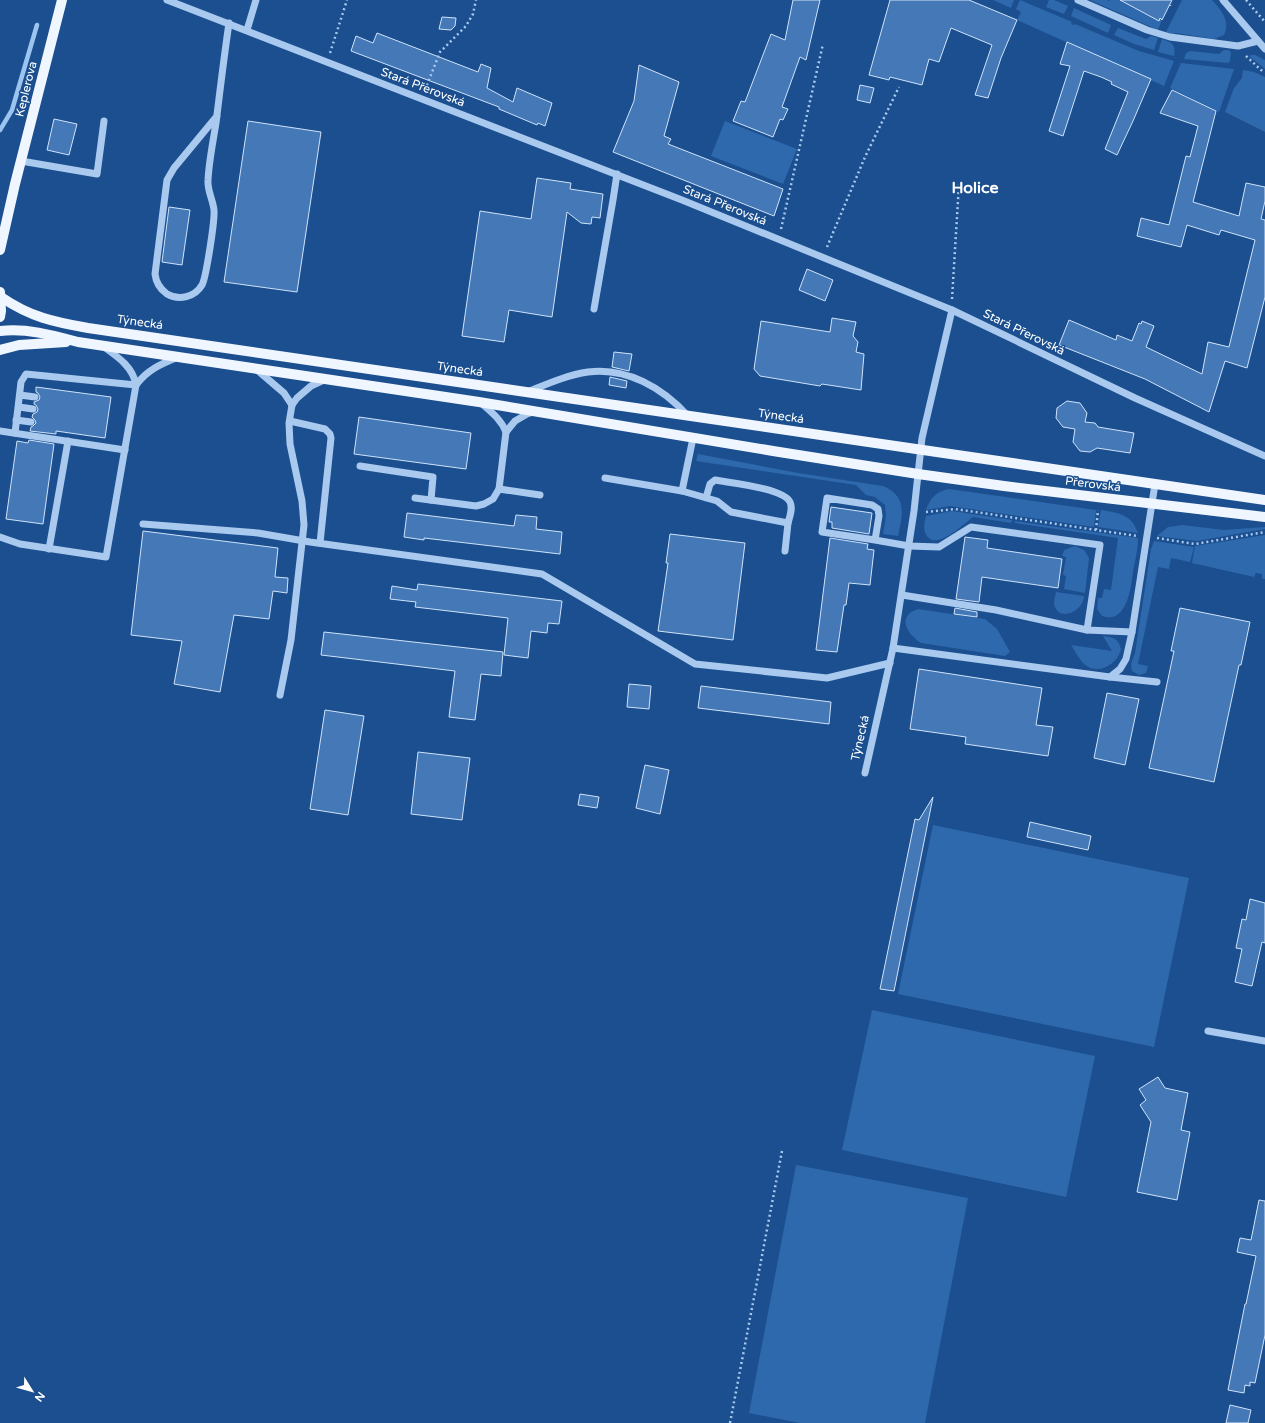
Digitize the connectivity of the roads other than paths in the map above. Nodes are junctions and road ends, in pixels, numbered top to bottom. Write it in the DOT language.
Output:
graph roads {
  1 [pos="62,0"];
  2 [pos="167,0"];
  3 [pos="256,0"];
  4 [pos="1078,0"];
  5 [pos="1223,0"];
  6 [pos="229,23"];
  7 [pos="246,30"];
  8 [pos="1258,42"];
  9 [pos="1265,49"];
  10 [pos="217,116"];
  11 [pos="104,121"];
  12 [pos="21,160"];
  13 [pos="617,174"];
  14 [pos="15,184"];
  15 [pos="0,218"];
  16 [pos="0,250"];
  17 [pos="1,294"];
  18 [pos="594,309"];
  19 [pos="952,310"];
  20 [pos="0,317"];
  21 [pos="0,331"];
  22 [pos="78,342"];
  23 [pos="102,346"];
  24 [pos="0,350"];
  25 [pos="179,357"];
  26 [pos="256,369"];
  27 [pos="326,379"];
  28 [pos="136,385"];
  29 [pos="526,392"];
  30 [pos="20,395"];
  31 [pos="35,397"];
  32 [pos="479,402"];
  33 [pos="292,405"];
  34 [pos="18,407"];
  35 [pos="33,409"];
  36 [pos="536,411"];
  37 [pos="688,416"];
  38 [pos="16,420"];
  39 [pos="290,421"];
  40 [pos="32,422"];
  41 [pos="0,431"];
  42 [pos="15,432"];
  43 [pos="506,432"];
  44 [pos="693,438"];
  45 [pos="68,441"];
  46 [pos="125,450"];
  47 [pos="921,450"];
  48 [pos="1265,456"];
  49 [pos="360,466"];
  50 [pos="918,474"];
  51 [pos="605,478"];
  52 [pos="1155,484"];
  53 [pos="499,489"];
  54 [pos="682,491"];
  55 [pos="540,495"];
  56 [pos="415,498"];
  57 [pos="706,498"];
  58 [pos="431,500"];
  59 [pos="1265,500"];
  60 [pos="1152,504"];
  61 [pos="1265,516"];
  62 [pos="788,523"];
  63 [pos="142,524"];
  64 [pos="0,537"];
  65 [pos="875,540"];
  66 [pos="302,541"];
  67 [pos="320,543"];
  68 [pos="909,546"];
  69 [pos="49,549"];
  70 [pos="785,552"];
  71 [pos="902,595"];
  72 [pos="1087,630"];
  73 [pos="1132,632"];
  74 [pos="893,648"];
  75 [pos="890,663"];
  76 [pos="1110,677"];
  77 [pos="1156,682"];
  78 [pos="280,695"];
  79 [pos="865,773"];
  80 [pos="1208,1031"];
  81 [pos="1265,1041"];
  1 -- 12 [label="main road, Keplerova"];
  2 -- 6 [label="street, Stará Přerovská"];
  3 -- 7 [label="street"];
  4 -- 8 [label="street"];
  5 -- 8 [label="street"];
  6 -- 7 [label="street, Stará Přerovská"];
  6 -- 10 [label="street"];
  7 -- 13 [label="street, Stará Přerovská"];
  8 -- 9 [label="street"];
  10 -- 10 [label="street"];
  11 -- 12 [label="street"];
  12 -- 14 [label="main road, Keplerova"];
  13 -- 18 [label="street"];
  13 -- 19 [label="street, Stará Přerovská"];
  14 -- 15 [label="main road, Keplerova"];
  14 -- 16 [label="main road, Keplerova"];
  17 -- 20 [label="main road, Týnecká"];
  17 -- 29 [label="main road, Týnecká"];
  19 -- 47 [label="street, Týnecká"];
  19 -- 48 [label="street, Stará Přerovská"];
  21 -- 22 [label="main road"];
  22 -- 23 [label="main road"];
  22 -- 24 [label="main road"];
  23 -- 25 [label="main road"];
  23 -- 28 [label="street"];
  25 -- 26 [label="main road"];
  25 -- 28 [label="street"];
  26 -- 27 [label="main road"];
  26 -- 33 [label="street"];
  27 -- 32 [label="main road"];
  27 -- 33 [label="street"];
  28 -- 30 [label="street"];
  28 -- 46 [label="street"];
  29 -- 37 [label="main road, Týnecká"];
  29 -- 37 [label="street"];
  30 -- 31 [label="street"];
  30 -- 34 [label="street"];
  32 -- 36 [label="main road"];
  32 -- 43 [label="street"];
  33 -- 39 [label="street"];
  34 -- 35 [label="street"];
  34 -- 38 [label="street"];
  36 -- 43 [label="street"];
  36 -- 44 [label="main road"];
  37 -- 47 [label="main road, Týnecká"];
  38 -- 40 [label="street"];
  38 -- 42 [label="street"];
  39 -- 66 [label="street"];
  39 -- 67 [label="street"];
  41 -- 42 [label="street"];
  42 -- 45 [label="street"];
  43 -- 53 [label="street"];
  44 -- 50 [label="main road"];
  44 -- 54 [label="street"];
  45 -- 46 [label="street"];
  45 -- 69 [label="street"];
  46 -- 69 [label="street"];
  47 -- 50 [label="street, Týnecká"];
  47 -- 52 [label="main road, Přerovská"];
  49 -- 58 [label="street"];
  50 -- 60 [label="main road, Přerovská"];
  50 -- 68 [label="street, Týnecká"];
  51 -- 54 [label="street"];
  52 -- 59 [label="main road, Přerovská"];
  52 -- 60 [label="street"];
  53 -- 55 [label="street"];
  53 -- 58 [label="street"];
  54 -- 57 [label="street"];
  56 -- 58 [label="street"];
  57 -- 62 [label="street"];
  57 -- 62 [label="street"];
  60 -- 61 [label="main road, Přerovská"];
  60 -- 73 [label="street"];
  62 -- 70 [label="street"];
  63 -- 66 [label="street"];
  64 -- 69 [label="street"];
  65 -- 65 [label="street"];
  65 -- 68 [label="street"];
  66 -- 67 [label="street"];
  66 -- 78 [label="street"];
  67 -- 75 [label="street"];
  68 -- 71 [label="street, Týnecká"];
  68 -- 72 [label="street"];
  71 -- 72 [label="street"];
  71 -- 74 [label="street, Týnecká"];
  72 -- 73 [label="street"];
  73 -- 76 [label="street"];
  74 -- 75 [label="street, Týnecká"];
  74 -- 76 [label="street"];
  75 -- 79 [label="street, Týnecká"];
  76 -- 77 [label="street"];
  80 -- 81 [label="street"];
}
